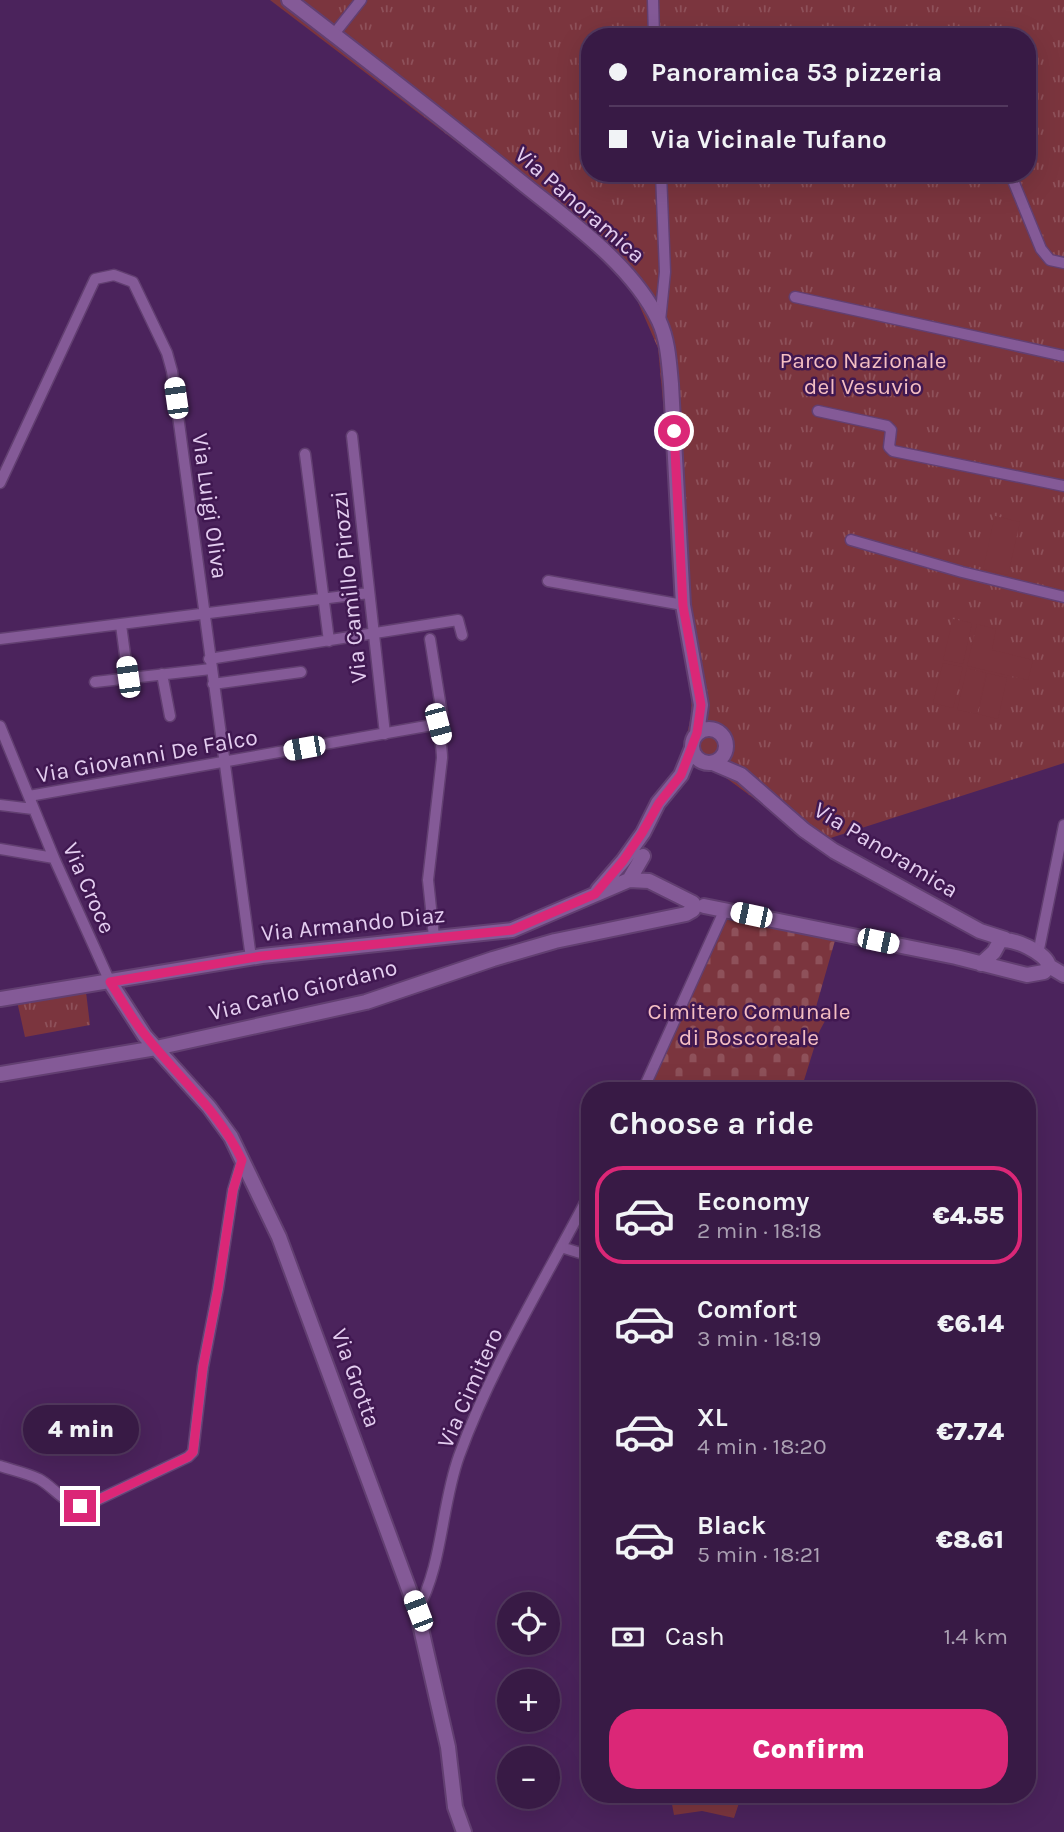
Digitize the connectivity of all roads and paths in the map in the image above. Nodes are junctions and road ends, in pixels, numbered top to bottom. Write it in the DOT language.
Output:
graph roads {
  1 [pos="289,0"];
  2 [pos="362,0"];
  3 [pos="653,0"];
  4 [pos="654,28"];
  5 [pos="334,34"];
  6 [pos="661,182"];
  7 [pos="1014,182"];
  8 [pos="1064,263"];
  9 [pos="795,297"];
  10 [pos="660,322"];
  11 [pos="1064,356"];
  12 [pos="818,411"];
  13 [pos="352,436"];
  14 [pos="305,454"];
  15 [pos="0,483"];
  16 [pos="1064,486"];
  17 [pos="851,540"];
  18 [pos="548,581"];
  19 [pos="369,593"];
  20 [pos="1064,597"];
  21 [pos="324,600"];
  22 [pos="683,606"];
  23 [pos="205,615"];
  24 [pos="121,625"];
  25 [pos="374,634"];
  26 [pos="462,635"];
  27 [pos="0,639"];
  28 [pos="430,639"];
  29 [pos="328,641"];
  30 [pos="210,664"];
  31 [pos="301,672"];
  32 [pos="162,674"];
  33 [pos="128,677"];
  34 [pos="95,682"];
  35 [pos="213,684"];
  36 [pos="701,705"];
  37 [pos="170,716"];
  38 [pos="438,724"];
  39 [pos="0,726"];
  40 [pos="719,732"];
  41 [pos="697,733"];
  42 [pos="385,734"];
  43 [pos="727,747"];
  44 [pos="692,748"];
  45 [pos="5,755"];
  46 [pos="224,762"];
  47 [pos="710,763"];
  48 [pos="681,775"];
  49 [pos="741,775"];
  50 [pos="29,796"];
  51 [pos="0,804"];
  52 [pos="33,809"];
  53 [pos="1064,825"];
  54 [pos="642,833"];
  55 [pos="0,849"];
  56 [pos="643,856"];
  57 [pos="54,858"];
  58 [pos="623,861"];
  59 [pos="629,880"];
  60 [pos="649,881"];
  61 [pos="595,894"];
  62 [pos="697,906"];
  63 [pos="725,909"];
  64 [pos="434,937"];
  65 [pos="998,946"];
  66 [pos="1038,954"];
  67 [pos="251,958"];
  68 [pos="981,964"];
  69 [pos="1048,966"];
  70 [pos="1019,973"];
  71 [pos="1064,977"];
  72 [pos="110,982"];
  73 [pos="0,999"];
  74 [pos="156,1048"];
  75 [pos="0,1074"];
  76 [pos="647,1082"];
  77 [pos="242,1160"];
  78 [pos="581,1210"];
  79 [pos="561,1247"];
  80 [pos="581,1253"];
  81 [pos="0,1466"];
  82 [pos="418,1611"];
  83 [pos="464,1832"];
  1 -- 5 [label="street, Via Panoramica"];
  2 -- 5 [label="street"];
  3 -- 4 [label="street"];
  5 -- 10 [label="street, Via Panoramica"];
  6 -- 10 [label="street"];
  7 -- 8 [label="street"];
  9 -- 11 [label="street"];
  10 -- 22 [label="street, Via Panoramica"];
  12 -- 16 [label="street"];
  13 -- 19 [label="street, Via Camillo Pirozzi"];
  14 -- 21 [label="street"];
  15 -- 23 [label="street, Via Luigi Oliva"];
  17 -- 20 [label="street"];
  18 -- 22 [label="street"];
  19 -- 21 [label="street"];
  19 -- 25 [label="street, Via Camillo Pirozzi"];
  21 -- 23 [label="street"];
  21 -- 29 [label="street"];
  22 -- 36 [label="street, Via Panoramica"];
  23 -- 24 [label="street"];
  23 -- 30 [label="street, Via Luigi Oliva"];
  24 -- 27 [label="street"];
  24 -- 33 [label="street"];
  25 -- 26 [label="street"];
  25 -- 29 [label="street"];
  25 -- 42 [label="street, Via Camillo Pirozzi"];
  28 -- 38 [label="street"];
  29 -- 30 [label="street"];
  30 -- 32 [label="street"];
  30 -- 35 [label="street, Via Luigi Oliva"];
  31 -- 35 [label="street"];
  32 -- 33 [label="street"];
  32 -- 37 [label="street"];
  33 -- 34 [label="street"];
  35 -- 46 [label="street, Via Luigi Oliva"];
  36 -- 40 [label="street, Via Panoramica"];
  36 -- 41 [label="street, Via Panoramica"];
  38 -- 42 [label="street, Via Giovanni De Falco"];
  38 -- 64 [label="street"];
  39 -- 45 [label="street, Via Croce"];
  40 -- 41 [label="street"];
  40 -- 43 [label="street, Via Panoramica"];
  41 -- 44 [label="street, Via Panoramica"];
  42 -- 46 [label="street, Via Giovanni De Falco"];
  43 -- 47 [label="street"];
  43 -- 49 [label="street, Via Panoramica"];
  44 -- 47 [label="street, Via Panoramica"];
  44 -- 48 [label="street, Via Panoramica"];
  45 -- 50 [label="street, Via Croce"];
  46 -- 50 [label="street, Via Giovanni De Falco"];
  46 -- 67 [label="street, Via Luigi Oliva"];
  47 -- 48 [label="street"];
  47 -- 49 [label="street, Via Panoramica"];
  48 -- 54 [label="street, Via Armando Diaz"];
  49 -- 65 [label="street, Via Panoramica"];
  50 -- 52 [label="street, Via Croce"];
  51 -- 52 [label="street"];
  52 -- 57 [label="street, Via Croce"];
  53 -- 66 [label="street"];
  54 -- 56 [label="street"];
  54 -- 58 [label="street, Via Armando Diaz"];
  55 -- 57 [label="street"];
  56 -- 59 [label="street"];
  56 -- 60 [label="street"];
  57 -- 72 [label="street, Via Croce"];
  58 -- 59 [label="street"];
  58 -- 61 [label="street, Via Armando Diaz"];
  59 -- 60 [label="street"];
  59 -- 61 [label="street, Via Armando Diaz"];
  60 -- 62 [label="street"];
  61 -- 64 [label="street, Via Armando Diaz"];
  62 -- 63 [label="street"];
  62 -- 74 [label="street, Via Carlo Giordano"];
  63 -- 68 [label="street"];
  63 -- 76 [label="street"];
  64 -- 67 [label="street, Via Armando Diaz"];
  65 -- 66 [label="street, Via Panoramica"];
  65 -- 68 [label="street"];
  65 -- 70 [label="street"];
  66 -- 69 [label="street"];
  67 -- 72 [label="street, Via Armando Diaz"];
  68 -- 70 [label="street"];
  69 -- 70 [label="street"];
  69 -- 71 [label="street"];
  70 -- 71 [label="street"];
  72 -- 73 [label="street, Via Armando Diaz"];
  72 -- 74 [label="street, Via Grotta"];
  74 -- 75 [label="street, Via Carlo Giordano"];
  74 -- 77 [label="street, Via Grotta"];
  77 -- 81 [label="street"];
  77 -- 82 [label="street, Via Grotta"];
  78 -- 79 [label="street, Via Cimitero"];
  79 -- 80 [label="street"];
  79 -- 82 [label="street, Via Cimitero"];
  82 -- 83 [label="street, Via Grotta"];
}
